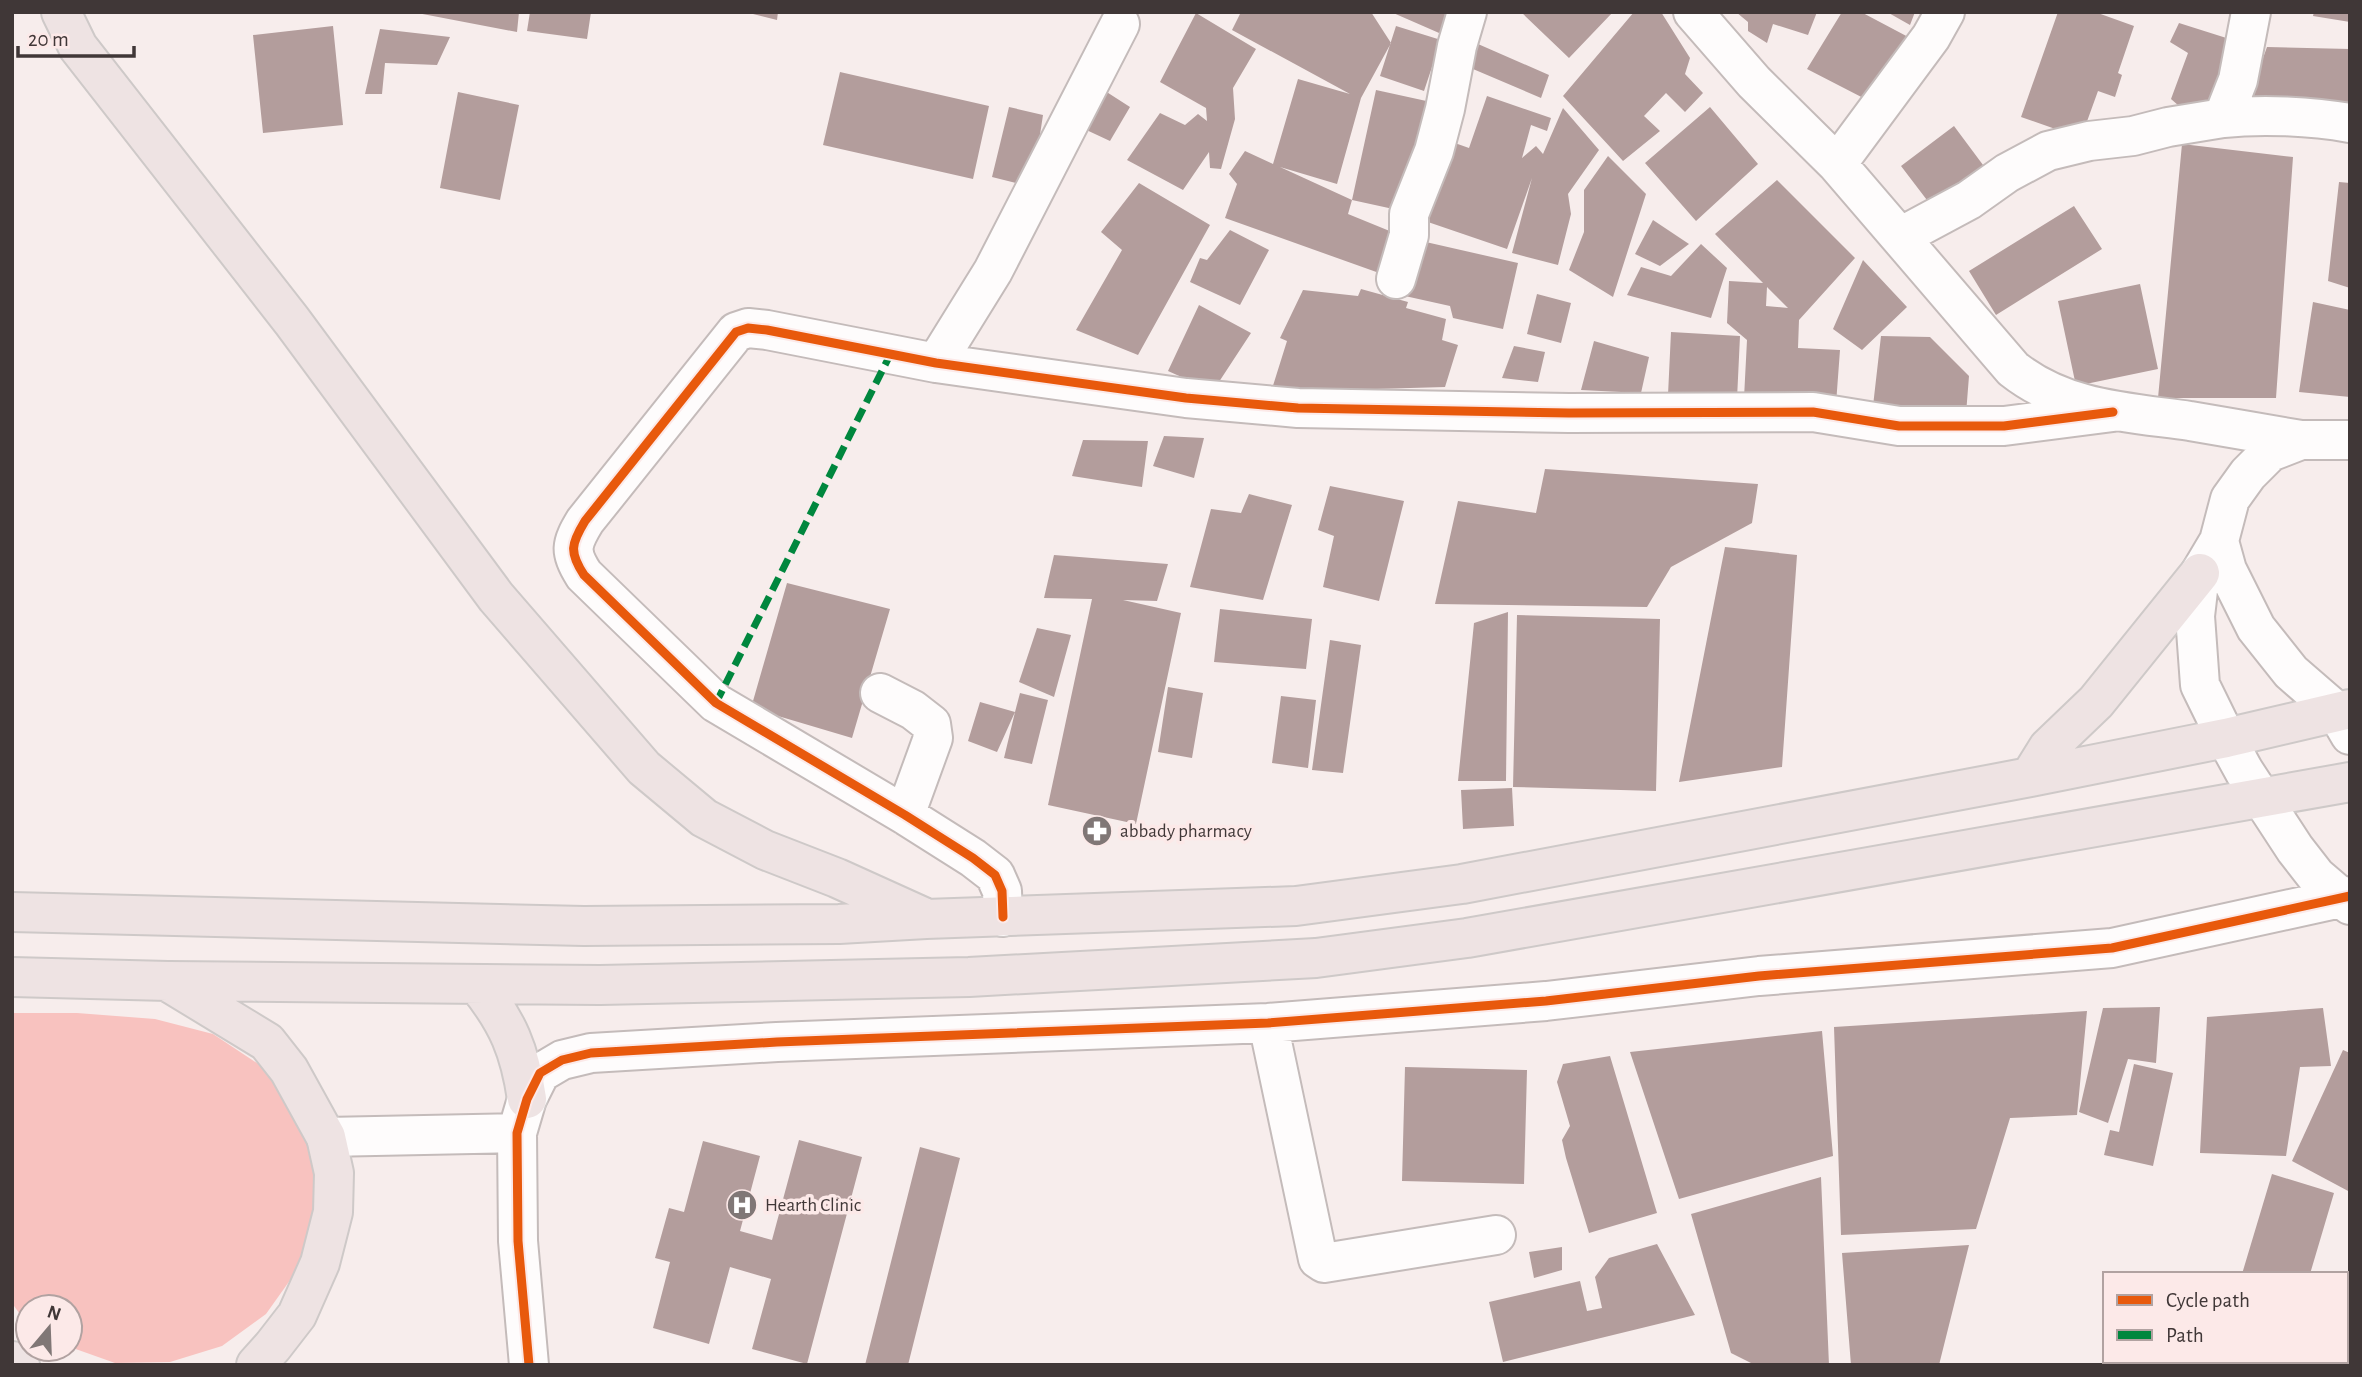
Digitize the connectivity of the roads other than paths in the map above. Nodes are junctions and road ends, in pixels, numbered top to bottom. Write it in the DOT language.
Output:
graph roads {
  1 [pos="61,12"];
  2 [pos="1467,12"];
  3 [pos="1693,12"];
  4 [pos="1945,12"];
  5 [pos="2251,12"];
  6 [pos="1120,24"];
  7 [pos="2223,118"];
  8 [pos="2350,123"];
  9 [pos="1837,164"];
  10 [pos="1900,237"];
  11 [pos="1396,279"];
  12 [pos="936,363"];
  13 [pos="2113,412"];
  14 [pos="2301,440"];
  15 [pos="2350,440"];
  16 [pos="2210,557"];
  17 [pos="880,693"];
  18 [pos="2345,718"];
  19 [pos="2225,738"];
  20 [pos="2030,777"];
  21 [pos="2350,782"];
  22 [pos="2262,798"];
  23 [pos="905,814"];
  24 [pos="2347,899"];
  25 [pos="12,912"];
  26 [pos="1003,917"];
  27 [pos="926,919"];
  28 [pos="12,977"];
  29 [pos="168,982"];
  30 [pos="477,984"];
  31 [pos="1268,1023"];
  32 [pos="522,1116"];
  33 [pos="326,1137"];
  34 [pos="1496,1235"];
  35 [pos="12,1361"];
  36 [pos="20,1365"];
  37 [pos="256,1365"];
  38 [pos="530,1365"];
  1 -- 27 [label="highway"];
  2 -- 11 [label="street"];
  3 -- 9 [label="street"];
  4 -- 9 [label="street"];
  5 -- 7 [label="street"];
  6 -- 12 [label="street"];
  7 -- 8 [label="street"];
  7 -- 10 [label="street"];
  9 -- 10 [label="street"];
  10 -- 13 [label="street"];
  12 -- 13 [label="street"];
  12 -- 23 [label="street"];
  13 -- 14 [label="street"];
  14 -- 15 [label="street"];
  14 -- 16 [label="street"];
  16 -- 18 [label="street"];
  16 -- 19 [label="street"];
  16 -- 20 [label="highway"];
  17 -- 23 [label="street"];
  18 -- 19 [label="highway"];
  19 -- 20 [label="highway"];
  19 -- 22 [label="street"];
  20 -- 26 [label="highway"];
  21 -- 22 [label="highway"];
  22 -- 24 [label="street"];
  22 -- 30 [label="highway"];
  23 -- 26 [label="street"];
  24 -- 31 [label="street"];
  25 -- 27 [label="highway"];
  26 -- 27 [label="highway"];
  28 -- 29 [label="highway"];
  29 -- 30 [label="highway"];
  29 -- 33 [label="highway"];
  30 -- 32 [label="highway"];
  31 -- 32 [label="street"];
  31 -- 34 [label="street"];
  32 -- 33 [label="street"];
  32 -- 38 [label="street"];
  33 -- 37 [label="highway"];
  35 -- 36 [label="highway"];
}
